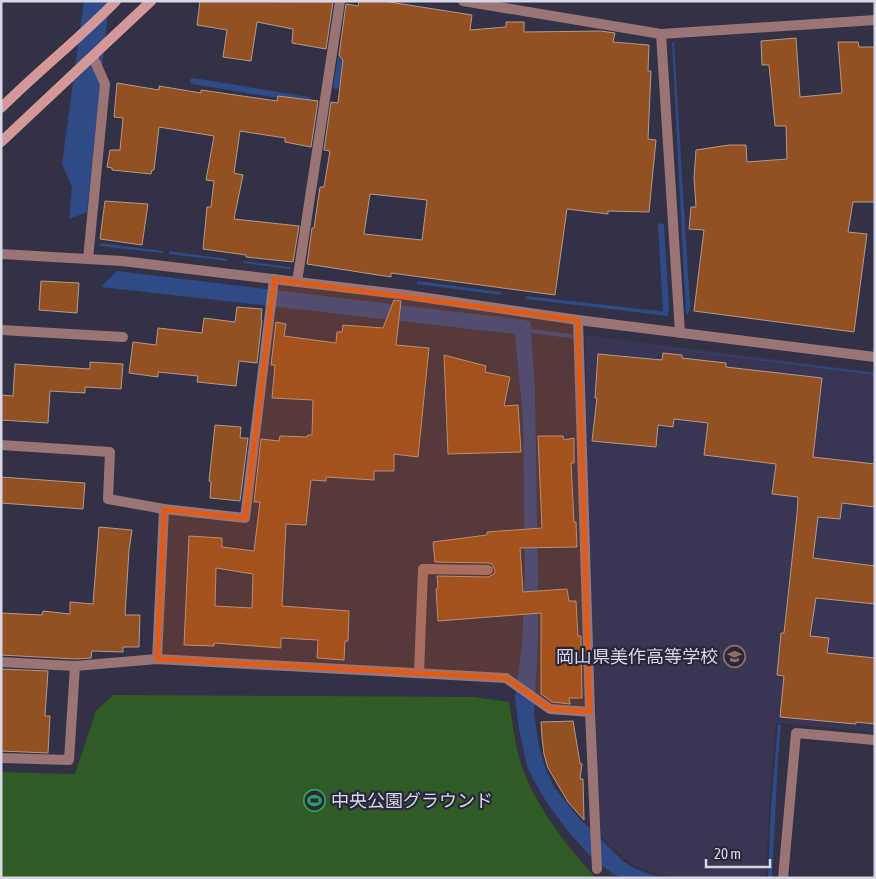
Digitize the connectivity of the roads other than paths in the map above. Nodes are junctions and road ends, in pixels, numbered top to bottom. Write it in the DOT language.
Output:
graph roads {
  1 [pos="116,1"];
  2 [pos="151,1"];
  3 [pos="340,1"];
  4 [pos="463,1"];
  5 [pos="875,20"];
  6 [pos="661,34"];
  7 [pos="93,57"];
  8 [pos="1,108"];
  9 [pos="1,142"];
  10 [pos="1,254"];
  11 [pos="88,259"];
  12 [pos="274,279"];
  13 [pos="297,282"];
  14 [pos="578,320"];
  15 [pos="1,330"];
  16 [pos="680,333"];
  17 [pos="122,337"];
  18 [pos="875,357"];
  19 [pos="1,445"];
  20 [pos="164,509"];
  21 [pos="488,570"];
  22 [pos="157,659"];
  23 [pos="1,662"];
  24 [pos="75,666"];
  25 [pos="419,673"];
  26 [pos="590,712"];
  27 [pos="875,740"];
  28 [pos="1,758"];
  29 [pos="597,869"];
  30 [pos="783,878"];
  1 -- 8 [label="main road"];
  2 -- 7 [label="main road"];
  3 -- 13 [label="street"];
  4 -- 6 [label="street"];
  5 -- 6 [label="street"];
  6 -- 16 [label="street"];
  7 -- 9 [label="main road"];
  7 -- 11 [label="street"];
  10 -- 11 [label="street"];
  11 -- 12 [label="street"];
  12 -- 13 [label="street"];
  12 -- 20 [label="street"];
  13 -- 14 [label="street"];
  14 -- 16 [label="street"];
  14 -- 26 [label="street"];
  15 -- 17 [label="street"];
  16 -- 18 [label="street"];
  19 -- 20 [label="street"];
  20 -- 22 [label="street"];
  21 -- 25 [label="street"];
  22 -- 24 [label="street"];
  22 -- 25 [label="street"];
  23 -- 24 [label="street"];
  24 -- 28 [label="street"];
  25 -- 26 [label="street"];
  26 -- 29 [label="street"];
  27 -- 30 [label="street"];
}
